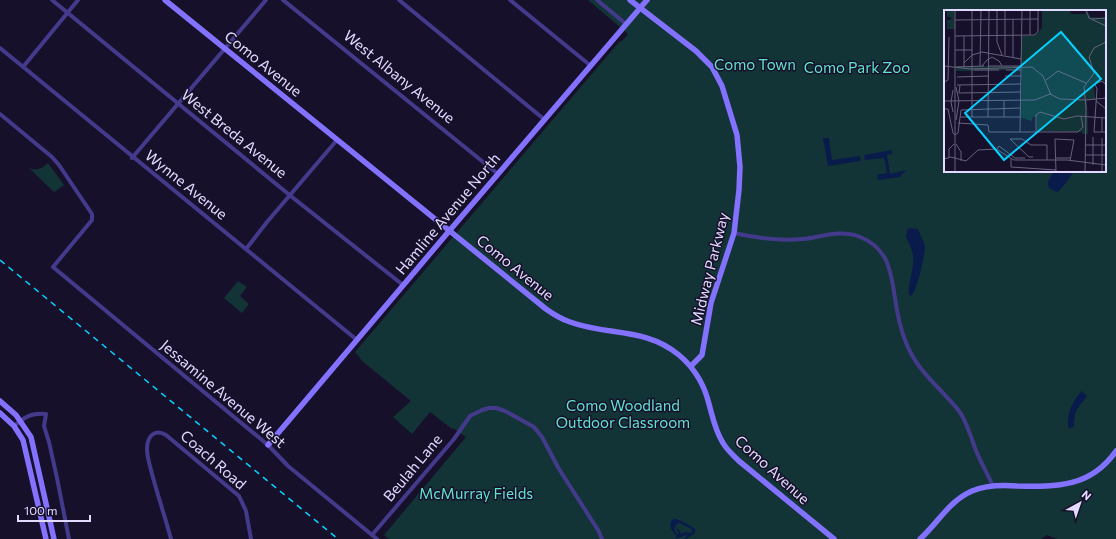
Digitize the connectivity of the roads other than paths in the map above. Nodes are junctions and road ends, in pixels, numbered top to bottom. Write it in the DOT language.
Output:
graph roads {
  1 [pos="52,0"];
  2 [pos="78,0"];
  3 [pos="165,0"];
  4 [pos="266,0"];
  5 [pos="284,0"];
  6 [pos="398,0"];
  7 [pos="510,0"];
  8 [pos="597,0"];
  9 [pos="630,0"];
  10 [pos="647,0"];
  11 [pos="640,8"];
  12 [pos="67,13"];
  13 [pos="626,24"];
  14 [pos="0,48"];
  15 [pos="225,49"];
  16 [pos="591,66"];
  17 [pos="22,67"];
  18 [pos="178,104"];
  19 [pos="0,114"];
  20 [pos="545,120"];
  21 [pos="337,140"];
  22 [pos="132,158"];
  23 [pos="498,174"];
  24 [pos="290,195"];
  25 [pos="450,230"];
  26 [pos="734,233"];
  27 [pos="246,249"];
  28 [pos="403,285"];
  29 [pos="357,340"];
  30 [pos="691,366"];
  31 [pos="0,401"];
  32 [pos="0,412"];
  33 [pos="21,420"];
  34 [pos="14,426"];
  35 [pos="268,445"];
  36 [pos="1116,451"];
  37 [pos="993,486"];
  38 [pos="928,532"];
  39 [pos="372,535"];
  40 [pos="46,539"];
  41 [pos="54,539"];
  42 [pos="69,539"];
  43 [pos="171,539"];
  44 [pos="251,539"];
  45 [pos="377,539"];
  46 [pos="602,539"];
  47 [pos="834,539"];
  48 [pos="920,539"];
  49 [pos="925,539"];
  1 -- 12 [label="street, West Breda Avenue"];
  2 -- 12 [label="street"];
  3 -- 15 [label="street, Como Avenue"];
  4 -- 15 [label="street"];
  5 -- 23 [label="street, West Albany Avenue"];
  6 -- 20 [label="street"];
  7 -- 16 [label="street"];
  8 -- 13 [label="street"];
  9 -- 11 [label="street, Midway Parkway"];
  10 -- 11 [label="street, Hamline Avenue North"];
  11 -- 13 [label="street, Hamline Avenue North"];
  11 -- 26 [label="street, Midway Parkway"];
  12 -- 17 [label="street"];
  12 -- 18 [label="street, West Breda Avenue"];
  13 -- 16 [label="street, Hamline Avenue North"];
  14 -- 17 [label="street, Wynne Avenue"];
  15 -- 18 [label="street"];
  15 -- 21 [label="street, Como Avenue"];
  16 -- 20 [label="street, Hamline Avenue North"];
  17 -- 22 [label="street, Wynne Avenue"];
  18 -- 22 [label="street"];
  18 -- 24 [label="street, West Breda Avenue"];
  19 -- 35 [label="street, Jessamine Avenue West"];
  20 -- 23 [label="street, Hamline Avenue North"];
  21 -- 24 [label="street"];
  21 -- 25 [label="street, Como Avenue"];
  22 -- 27 [label="street, Wynne Avenue"];
  23 -- 25 [label="street, Hamline Avenue North"];
  24 -- 27 [label="street"];
  24 -- 28 [label="street, West Breda Avenue"];
  25 -- 28 [label="street, Hamline Avenue North"];
  25 -- 30 [label="street, Como Avenue"];
  26 -- 30 [label="street, Midway Parkway"];
  26 -- 37 [label="street"];
  27 -- 29 [label="street, Wynne Avenue"];
  28 -- 29 [label="street, Hamline Avenue North"];
  29 -- 35 [label="street, Hamline Avenue North"];
  30 -- 47 [label="street, Como Avenue"];
  31 -- 33 [label="street"];
  32 -- 34 [label="street"];
  33 -- 34 [label="street"];
  33 -- 41 [label="street"];
  33 -- 42 [label="street"];
  34 -- 40 [label="street"];
  35 -- 39 [label="street, Jessamine Avenue West"];
  36 -- 37 [label="street"];
  37 -- 38 [label="street"];
  38 -- 48 [label="street"];
  38 -- 49 [label="street"];
  39 -- 45 [label="street, Jessamine Avenue West"];
  39 -- 46 [label="street, Beulah Lane"];
  43 -- 44 [label="street, Coach Road"];
}
